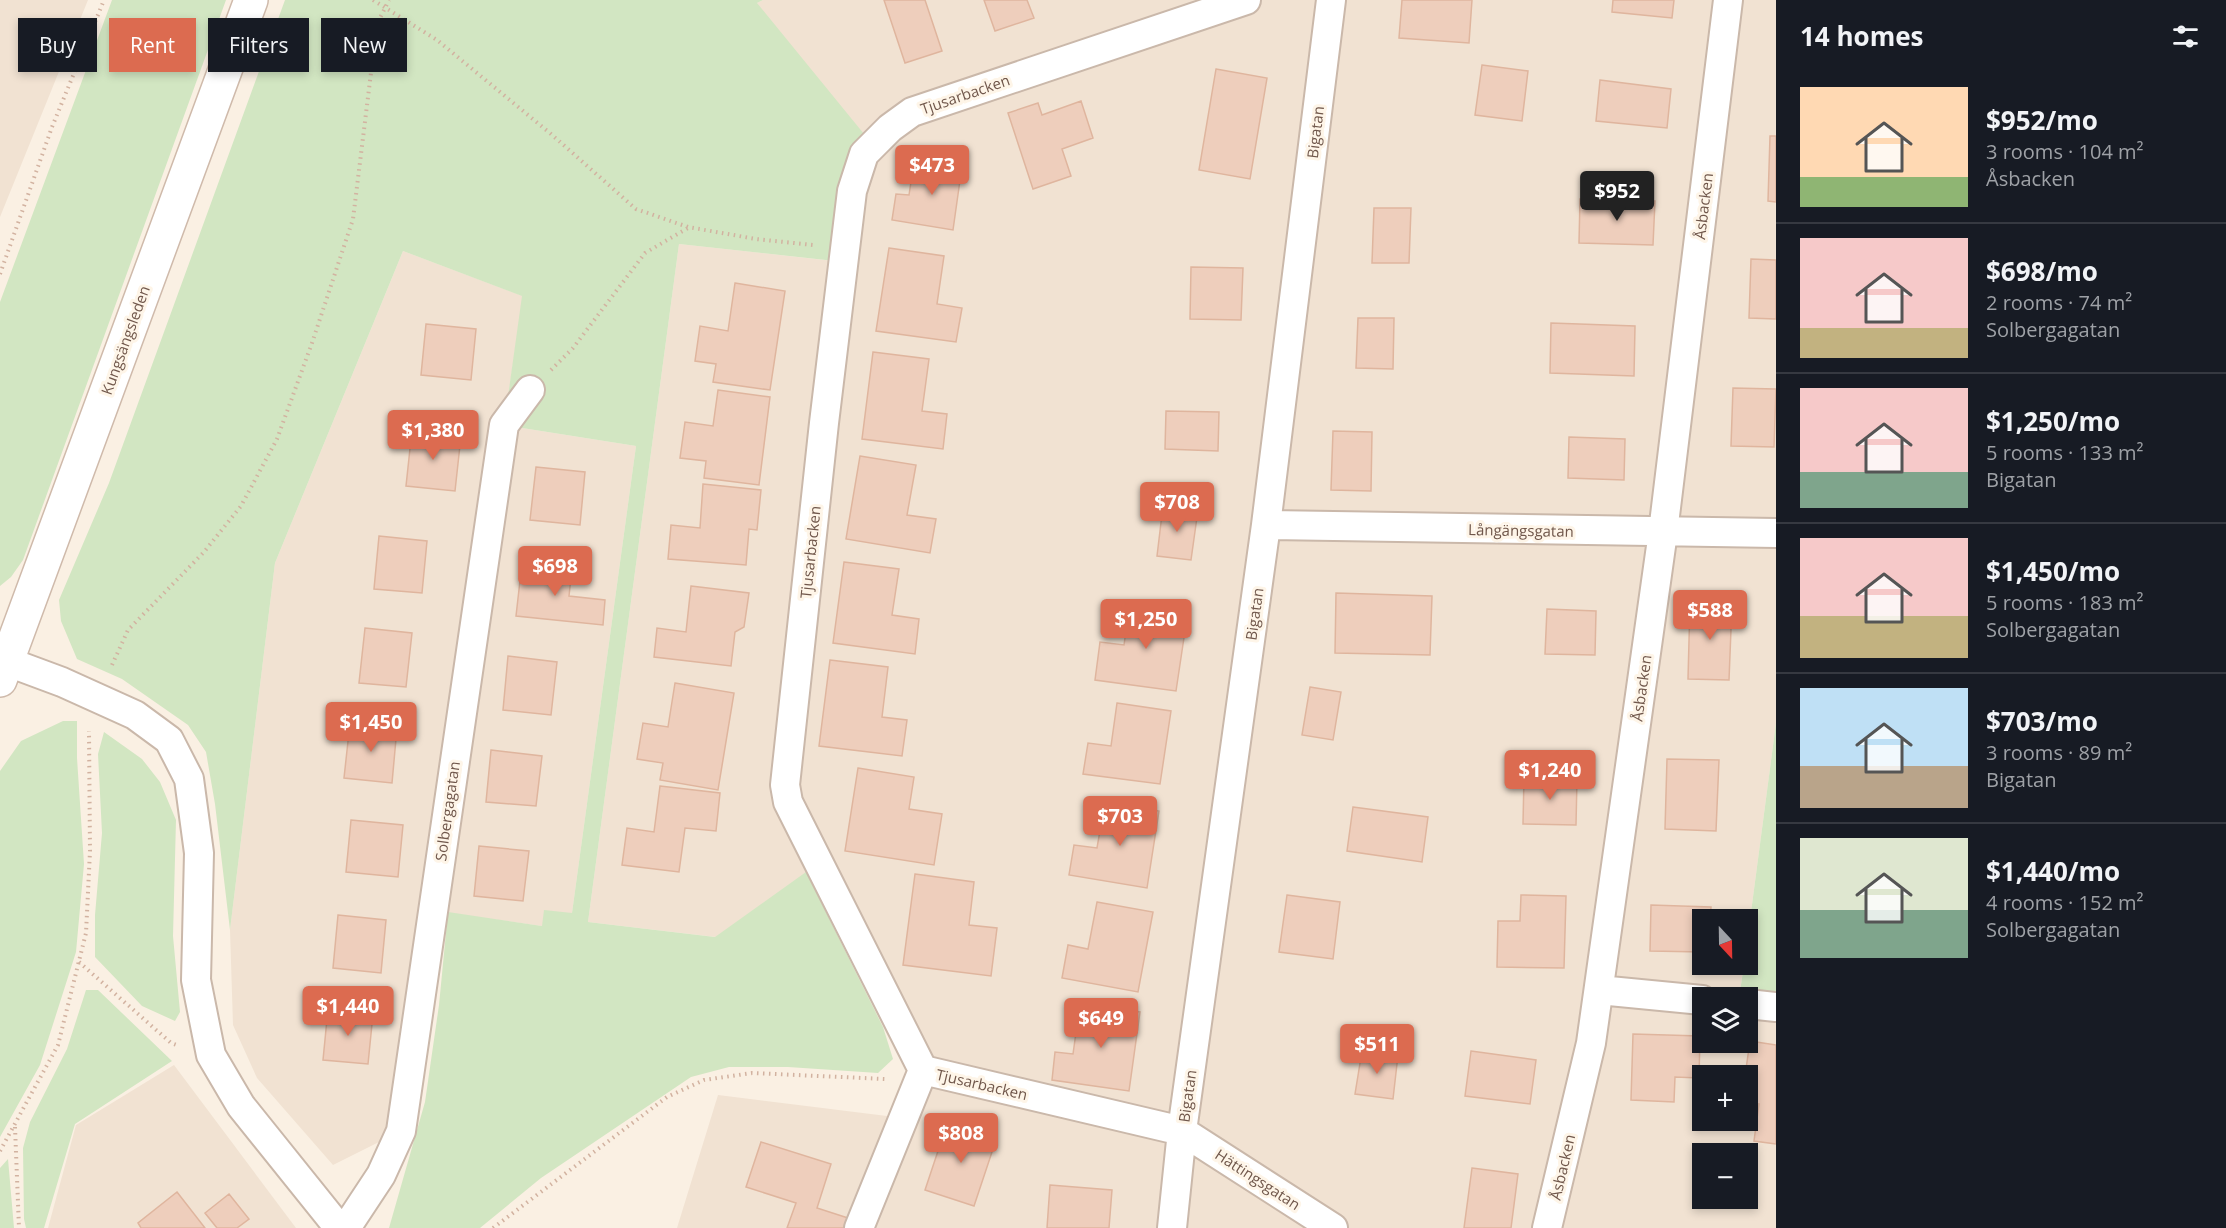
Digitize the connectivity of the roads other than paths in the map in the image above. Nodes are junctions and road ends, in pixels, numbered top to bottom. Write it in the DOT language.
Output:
graph roads {
  1 [pos="251,0"];
  2 [pos="1246,0"];
  3 [pos="1331,0"];
  4 [pos="1728,0"];
  5 [pos="530,390"];
  6 [pos="1266,525"];
  7 [pos="1663,532"];
  8 [pos="1776,533"];
  9 [pos="2,667"];
  10 [pos="1599,990"];
  11 [pos="1692,999"];
  12 [pos="1758,1005"];
  13 [pos="1776,1007"];
  14 [pos="924,1070"];
  15 [pos="1182,1131"];
  16 [pos="339,1228"];
  17 [pos="346,1228"];
  18 [pos="859,1228"];
  19 [pos="1172,1228"];
  20 [pos="1333,1228"];
  21 [pos="1547,1228"];
  1 -- 9 [label="main road, Kungsängsleden"];
  2 -- 14 [label="street, Tjusarbacken"];
  3 -- 6 [label="street, Bigatan"];
  4 -- 7 [label="street, Åsbacken"];
  5 -- 17 [label="street, Solbergagatan"];
  6 -- 7 [label="street, Långängsgatan"];
  6 -- 15 [label="street, Bigatan"];
  7 -- 8 [label="street, Långängsgatan"];
  7 -- 10 [label="street, Åsbacken"];
  9 -- 16 [label="street"];
  10 -- 11 [label="street"];
  10 -- 21 [label="street, Åsbacken"];
  12 -- 13 [label="street"];
  14 -- 15 [label="street, Tjusarbacken"];
  14 -- 18 [label="street"];
  15 -- 19 [label="street, Bigatan"];
  15 -- 20 [label="street, Hättingsgatan"];
}
